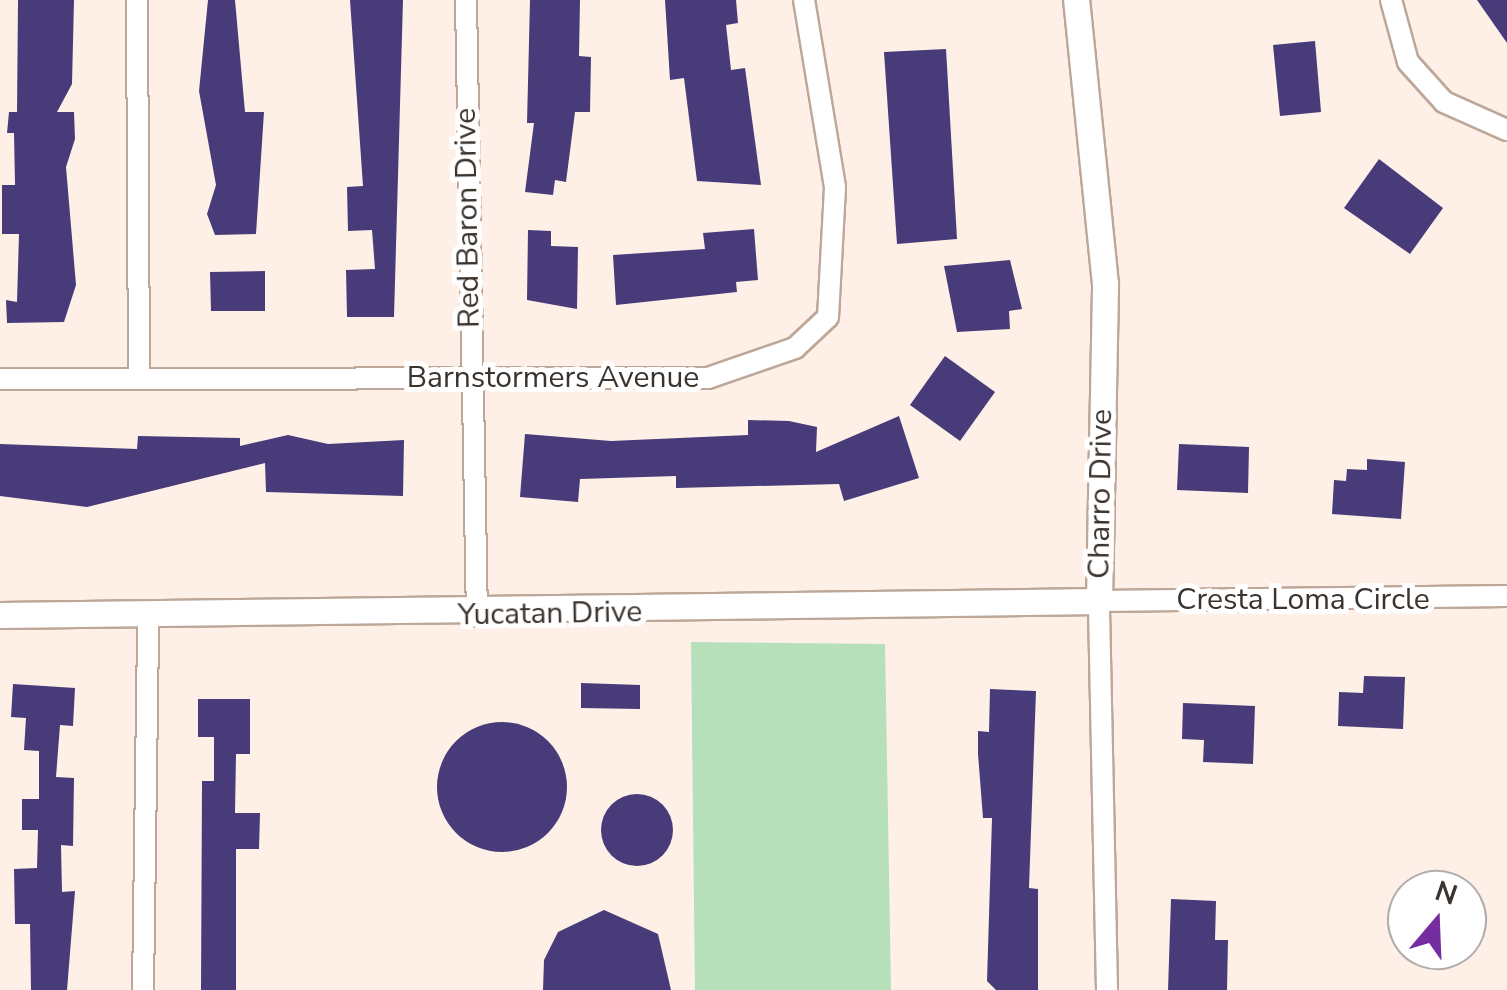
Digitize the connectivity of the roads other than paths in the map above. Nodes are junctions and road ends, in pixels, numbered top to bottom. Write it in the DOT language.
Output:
graph roads {
  1 [pos="137,0"];
  2 [pos="466,0"];
  3 [pos="804,0"];
  4 [pos="1076,0"];
  5 [pos="1391,0"];
  6 [pos="1507,130"];
  7 [pos="0,379"];
  8 [pos="139,379"];
  9 [pos="469,379"];
  10 [pos="1507,596"];
  11 [pos="1099,601"];
  12 [pos="0,615"];
  13 [pos="148,616"];
  14 [pos="477,616"];
  15 [pos="142,990"];
  16 [pos="1107,990"];
  1 -- 8 [label="street"];
  2 -- 9 [label="street, Red Baron Drive"];
  3 -- 9 [label="street, Barnstormers Avenue"];
  4 -- 11 [label="street, Charro Drive"];
  5 -- 6 [label="street"];
  7 -- 8 [label="street, Barnstormers Avenue"];
  8 -- 9 [label="street, Barnstormers Avenue"];
  9 -- 14 [label="street, Red Baron Drive"];
  10 -- 11 [label="street, Cresta Loma Circle"];
  11 -- 14 [label="street, Yucatan Drive"];
  11 -- 16 [label="street, Charro Drive"];
  12 -- 13 [label="street, Yucatan Drive"];
  13 -- 14 [label="street, Yucatan Drive"];
  13 -- 15 [label="street"];
}
